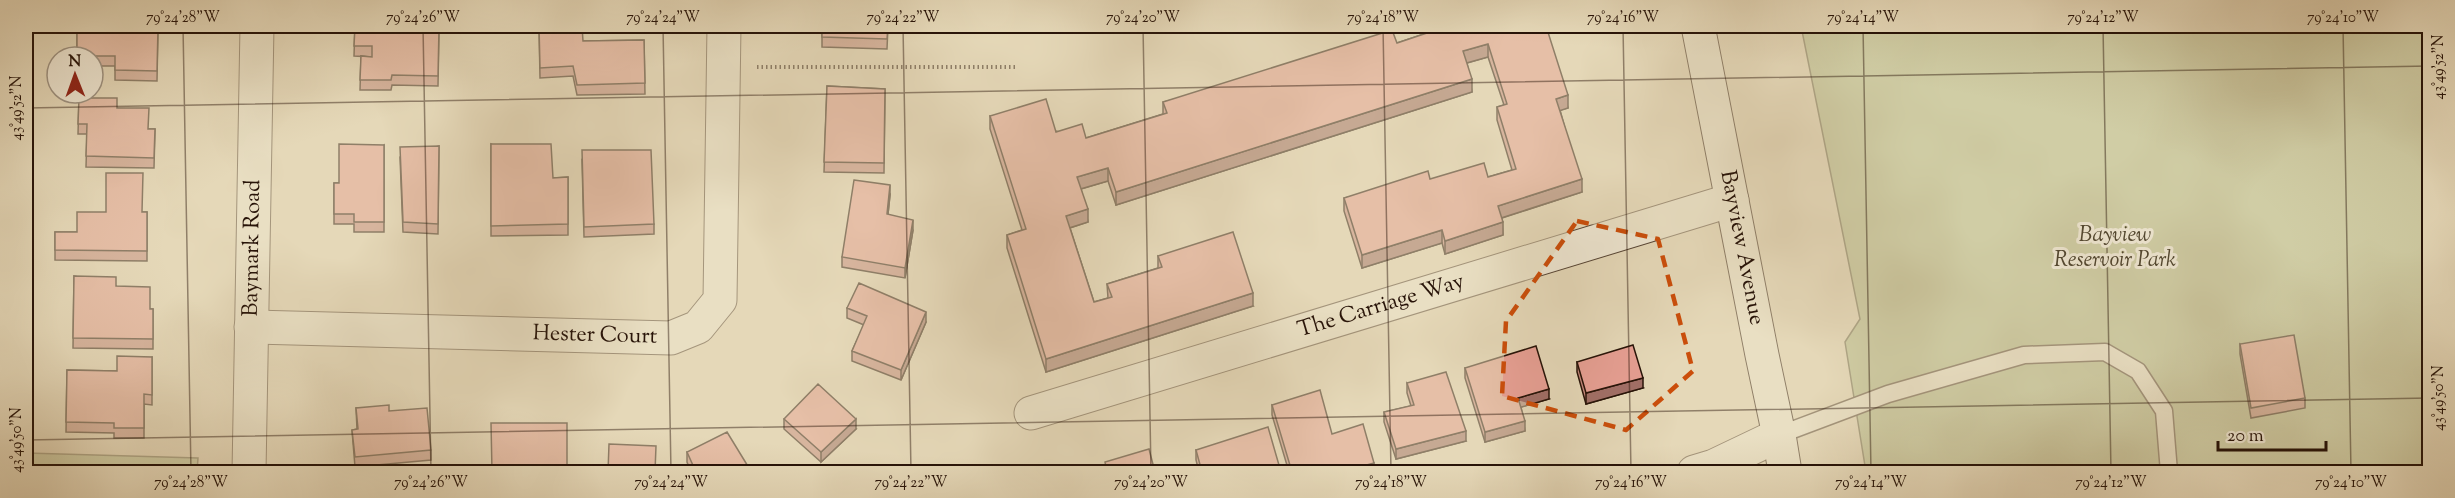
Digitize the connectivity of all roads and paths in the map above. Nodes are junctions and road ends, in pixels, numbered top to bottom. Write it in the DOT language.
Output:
graph roads {
  1 [pos="257,26"];
  2 [pos="724,26"];
  3 [pos="1698,26"];
  4 [pos="724,67"];
  5 [pos="1017,67"];
  6 [pos="1732,200"];
  7 [pos="251,327"];
  8 [pos="1031,413"];
  9 [pos="1779,435"];
  10 [pos="249,472"];
  11 [pos="1694,472"];
  12 [pos="1785,472"];
  13 [pos="2169,472"];
  1 -- 7 [label="street, Baymark Road"];
  2 -- 4 [label="street, Hester Court"];
  3 -- 6 [label="street, Bayview Avenue"];
  4 -- 5 [label="path"];
  4 -- 7 [label="street, Hester Court"];
  6 -- 8 [label="street, The Carriage Way"];
  6 -- 9 [label="street, Bayview Avenue"];
  7 -- 10 [label="street, Baymark Road"];
  9 -- 11 [label="street"];
  9 -- 12 [label="street, Bayview Avenue"];
  9 -- 13 [label="lane"];
}
